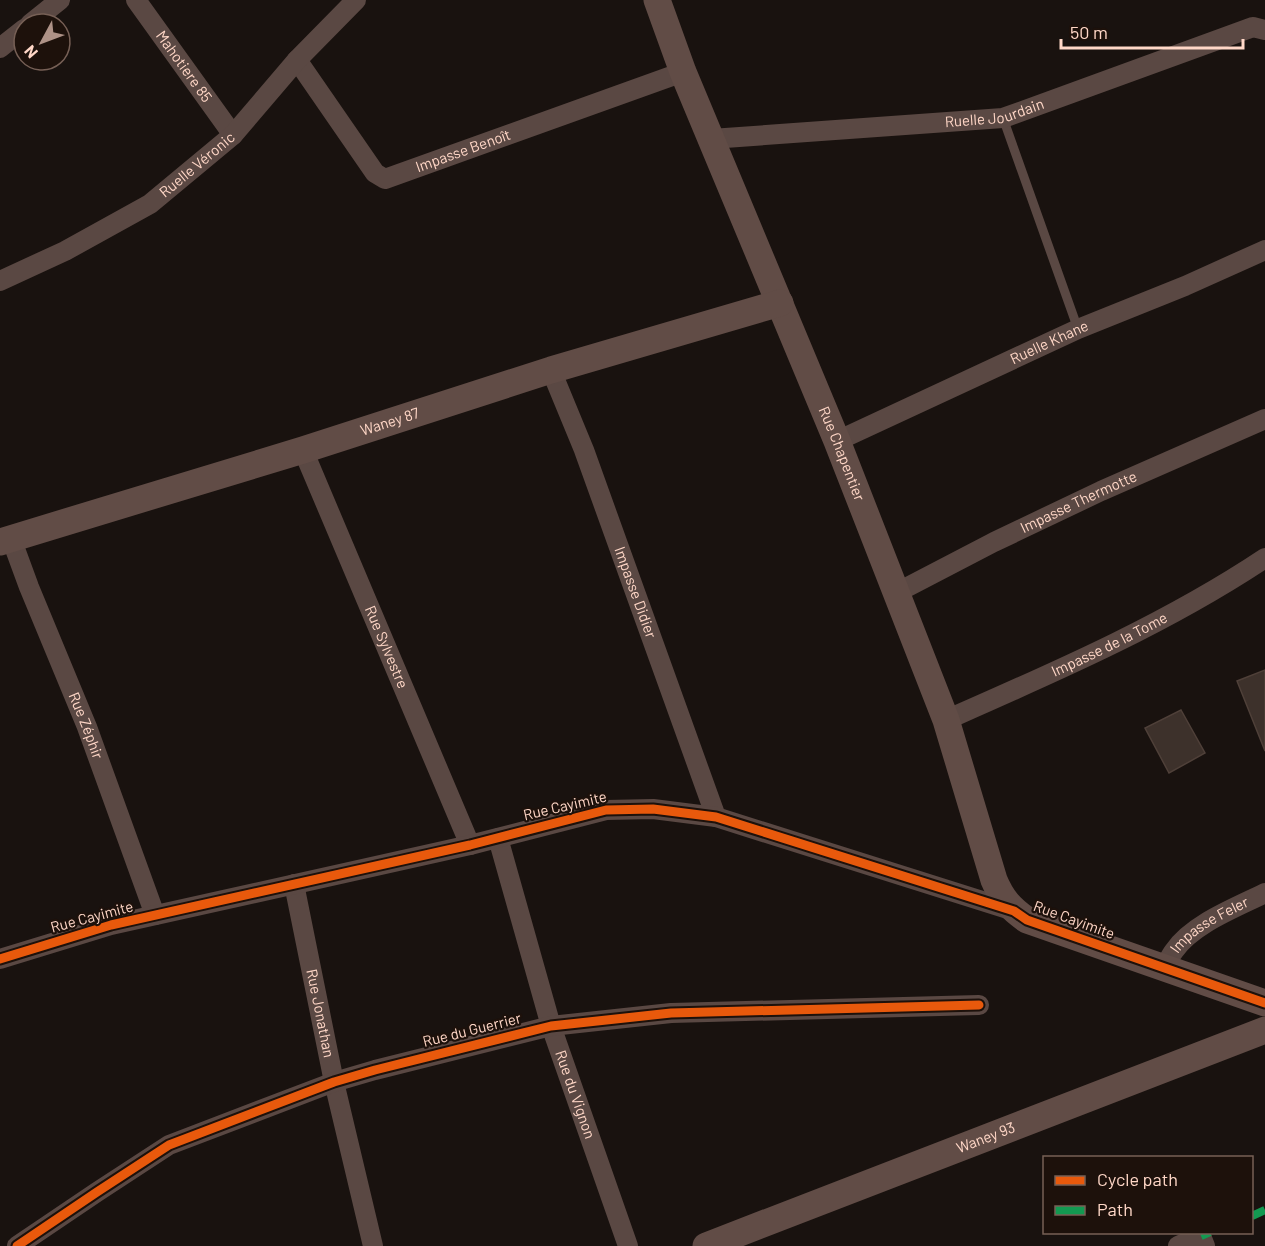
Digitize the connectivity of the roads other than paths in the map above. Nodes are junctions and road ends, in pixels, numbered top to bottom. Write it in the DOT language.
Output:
graph roads {
  1 [pos="60,0"];
  2 [pos="136,0"];
  3 [pos="356,0"];
  4 [pos="657,0"];
  5 [pos="45,12"];
  6 [pos="1265,30"];
  7 [pos="12,38"];
  8 [pos="0,48"];
  9 [pos="297,60"];
  10 [pos="683,72"];
  11 [pos="1003,118"];
  12 [pos="233,135"];
  13 [pos="711,139"];
  14 [pos="1265,250"];
  15 [pos="0,281"];
  16 [pos="780,303"];
  17 [pos="1078,329"];
  18 [pos="551,370"];
  19 [pos="1265,419"];
  20 [pos="837,441"];
  21 [pos="303,450"];
  22 [pos="6,540"];
  23 [pos="1265,558"];
  24 [pos="896,593"];
  25 [pos="946,720"];
  26 [pos="716,817"];
  27 [pos="498,838"];
  28 [pos="470,845"];
  29 [pos="294,884"];
  30 [pos="1265,893"];
  31 [pos="1014,911"];
  32 [pos="155,915"];
  33 [pos="0,959"];
  34 [pos="1165,967"];
  35 [pos="1265,1003"];
  36 [pos="979,1005"];
  37 [pos="551,1026"];
  38 [pos="1265,1030"];
  39 [pos="334,1082"];
  40 [pos="16,1246"];
  41 [pos="373,1246"];
  42 [pos="628,1246"];
  43 [pos="706,1246"];
  44 [pos="1178,1246"];
  45 [pos="1205,1246"];
  1 -- 5 [label="street"];
  2 -- 12 [label="street, Mahotiere 85"];
  3 -- 9 [label="street, Ruelle Véronic"];
  4 -- 10 [label="street, Rue Chapentier"];
  6 -- 11 [label="street, Ruelle Jourdain"];
  7 -- 8 [label="street"];
  9 -- 10 [label="street, Impasse Benoît"];
  9 -- 12 [label="street, Ruelle Véronic"];
  10 -- 13 [label="street, Rue Chapentier"];
  11 -- 13 [label="street, Ruelle Jourdain"];
  11 -- 17 [label="lane"];
  12 -- 15 [label="street, Ruelle Véronic"];
  13 -- 16 [label="street, Rue Chapentier"];
  14 -- 17 [label="street, Ruelle Khane"];
  16 -- 18 [label="street, Waney 87"];
  16 -- 20 [label="street, Rue Chapentier"];
  17 -- 20 [label="street, Ruelle Khane"];
  18 -- 21 [label="street, Waney 87"];
  18 -- 26 [label="street, Impasse Didier"];
  19 -- 24 [label="street, Impasse Thermotte"];
  20 -- 24 [label="street, Rue Chapentier"];
  21 -- 22 [label="street, Waney 87"];
  21 -- 28 [label="street, Rue Sylvestre"];
  22 -- 32 [label="street, Rue Zéphir"];
  23 -- 25 [label="street, Impasse de la Tome"];
  24 -- 25 [label="street, Rue Chapentier"];
  25 -- 31 [label="street, Rue Chapentier"];
  26 -- 27 [label="street, Rue Cayimite"];
  26 -- 31 [label="street, Rue Cayimite"];
  27 -- 28 [label="street, Rue Cayimite"];
  27 -- 37 [label="street, Rue du Vignon"];
  28 -- 29 [label="street, Rue Cayimite"];
  29 -- 32 [label="street, Rue Cayimite"];
  29 -- 39 [label="street, Rue Jonathan"];
  30 -- 34 [label="street, Impasse Feler"];
  31 -- 34 [label="street, Rue Cayimite"];
  32 -- 33 [label="street, Rue Cayimite"];
  34 -- 35 [label="street, Rue Cayimite"];
  36 -- 37 [label="street, Rue du Guerrier"];
  37 -- 39 [label="street, Rue du Guerrier"];
  37 -- 42 [label="street, Rue du Vignon"];
  38 -- 43 [label="street, Waney 93"];
  39 -- 40 [label="street, Rue du Guerrier"];
  39 -- 41 [label="street, Rue Jonathan"];
  44 -- 45 [label="street"];
}
